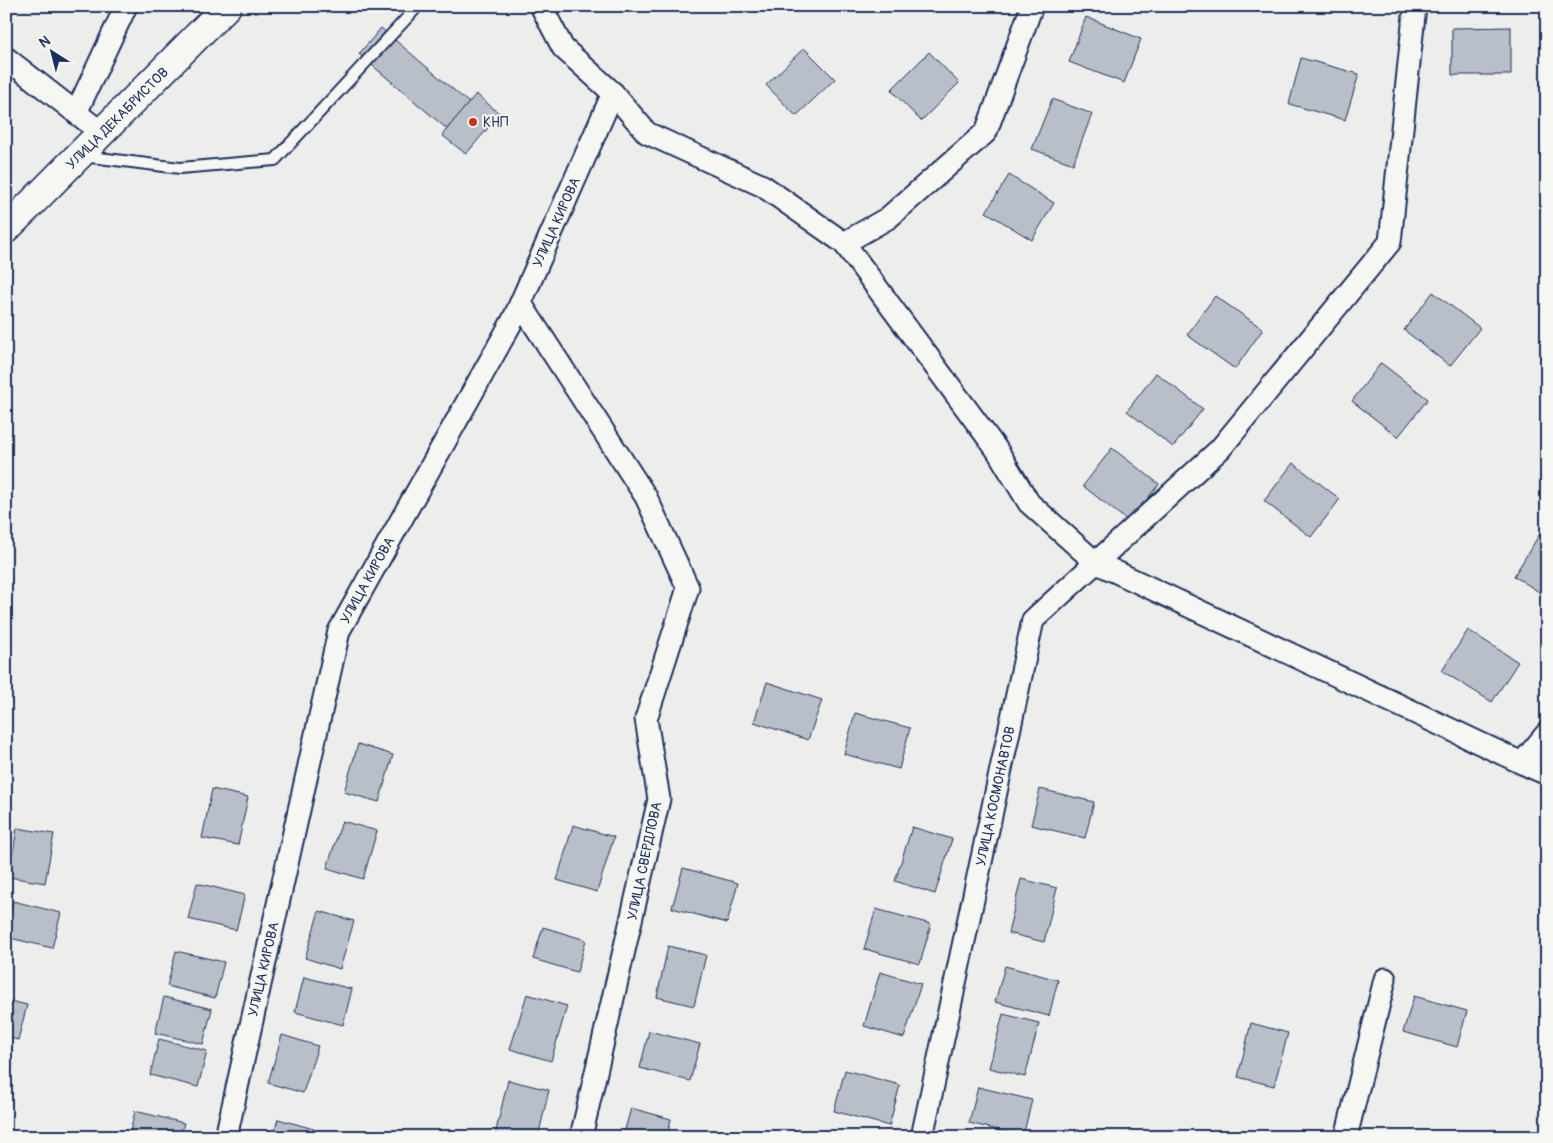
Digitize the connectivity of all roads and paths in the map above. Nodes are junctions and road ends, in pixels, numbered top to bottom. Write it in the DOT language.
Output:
graph roads {
  1 [pos="126,6"];
  2 [pos="227,6"];
  3 [pos="418,6"];
  4 [pos="541,6"];
  5 [pos="1032,6"];
  6 [pos="1415,6"];
  7 [pos="6,58"];
  8 [pos="613,93"];
  9 [pos="76,113"];
  10 [pos="102,133"];
  11 [pos="79,156"];
  12 [pos="6,229"];
  13 [pos="844,242"];
  14 [pos="521,304"];
  15 [pos="1095,562"];
  16 [pos="1547,733"];
  17 [pos="1522,763"];
  18 [pos="1547,774"];
  19 [pos="1385,979"];
  20 [pos="226,1137"];
  21 [pos="581,1137"];
  22 [pos="922,1137"];
  23 [pos="1346,1137"];
  1 -- 9 [label="street"];
  2 -- 10 [label="main road, УЛИЦА ДЕКАБРИСТОВ"];
  3 -- 11 [label="lane"];
  4 -- 8 [label="street"];
  5 -- 13 [label="street"];
  6 -- 15 [label="street, УЛИЦА КОСМОНАВТОВ"];
  7 -- 9 [label="street"];
  8 -- 13 [label="street"];
  8 -- 14 [label="street, УЛИЦА КИРОВА"];
  9 -- 10 [label="street"];
  10 -- 11 [label="main road, УЛИЦА ДЕКАБРИСТОВ"];
  11 -- 12 [label="main road, УЛИЦА ДЕКАБРИСТОВ"];
  13 -- 15 [label="street"];
  14 -- 20 [label="street, УЛИЦА КИРОВА"];
  14 -- 21 [label="street, УЛИЦА СВЕРДЛОВА"];
  15 -- 17 [label="street"];
  15 -- 22 [label="street, УЛИЦА КОСМОНАВТОВ"];
  16 -- 17 [label="street"];
  17 -- 18 [label="street"];
  19 -- 23 [label="street"];
}
